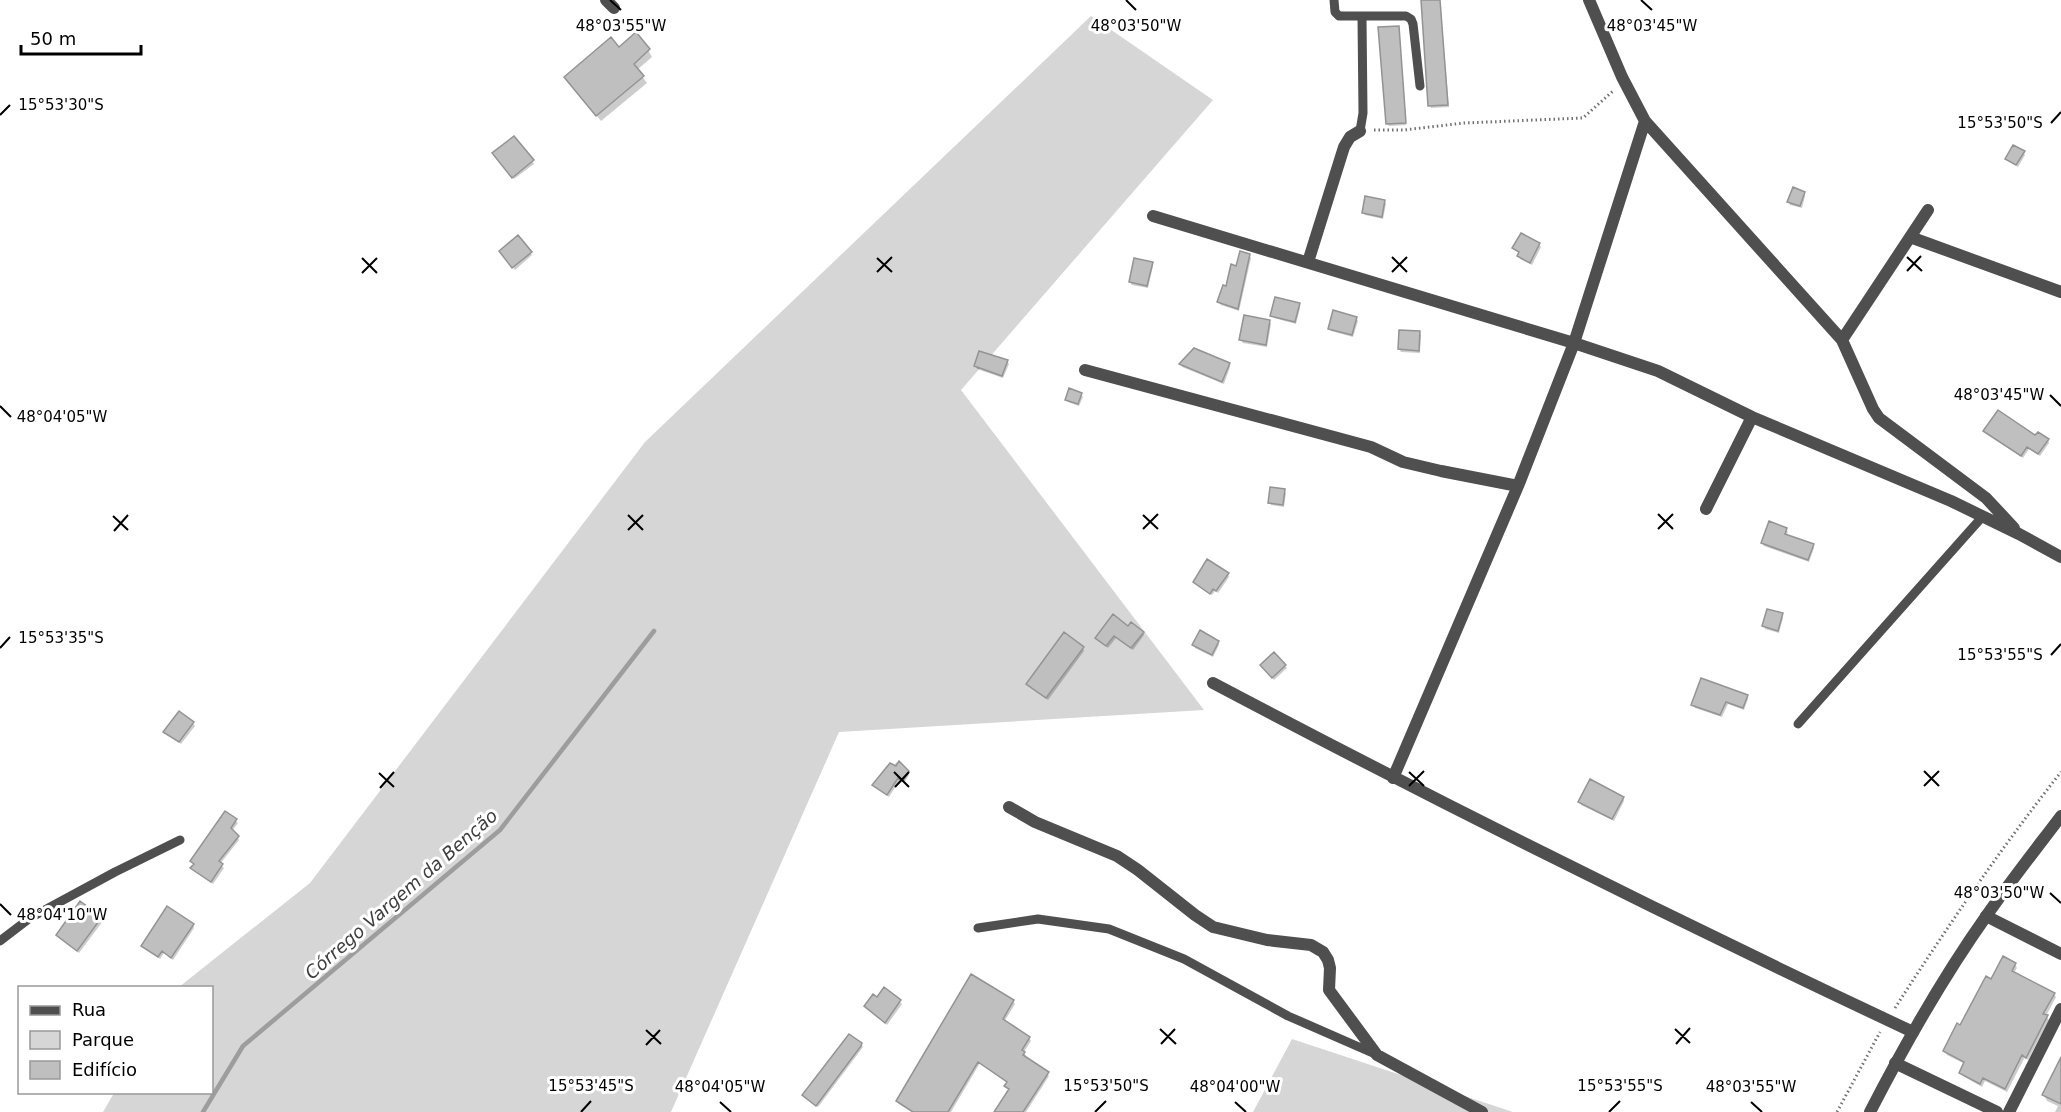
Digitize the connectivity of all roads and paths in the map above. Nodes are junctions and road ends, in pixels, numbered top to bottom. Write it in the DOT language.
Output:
graph roads {
  1 [pos="1334,0"];
  2 [pos="1588,0"];
  3 [pos="1362,17"];
  4 [pos="1622,77"];
  5 [pos="1420,86"];
  6 [pos="1645,121"];
  7 [pos="1360,131"];
  8 [pos="1928,210"];
  9 [pos="1153,216"];
  10 [pos="1910,237"];
  11 [pos="1308,262"];
  12 [pos="2061,292"];
  13 [pos="1842,340"];
  14 [pos="1574,343"];
  15 [pos="1085,370"];
  16 [pos="1752,417"];
  17 [pos="1518,486"];
  18 [pos="1706,509"];
  19 [pos="1983,516"];
  20 [pos="2019,534"];
  21 [pos="2061,557"];
  22 [pos="1213,683"];
  23 [pos="1798,724"];
  24 [pos="2061,772"];
  25 [pos="1393,778"];
  26 [pos="1009,807"];
  27 [pos="2061,816"];
  28 [pos="180,840"];
  29 [pos="1986,916"];
  30 [pos="978,928"];
  31 [pos="0,941"];
  32 [pos="2061,954"];
  33 [pos="2061,1009"];
  34 [pos="1887,1020"];
  35 [pos="1913,1032"];
  36 [pos="1377,1055"];
  37 [pos="1895,1063"];
  38 [pos="1482,1112"];
  39 [pos="1837,1112"];
  40 [pos="1870,1112"];
  41 [pos="1997,1112"];
  42 [pos="2009,1112"];
  1 -- 3 [label="lane"];
  2 -- 4 [label="street"];
  3 -- 5 [label="lane"];
  3 -- 7 [label="lane"];
  4 -- 6 [label="street"];
  4 -- 7 [label="path"];
  6 -- 13 [label="street"];
  6 -- 14 [label="street"];
  7 -- 11 [label="street"];
  8 -- 10 [label="street"];
  9 -- 11 [label="street"];
  10 -- 12 [label="street"];
  10 -- 13 [label="street"];
  11 -- 14 [label="street"];
  13 -- 20 [label="street"];
  14 -- 16 [label="street"];
  14 -- 17 [label="street"];
  15 -- 17 [label="street"];
  16 -- 18 [label="street"];
  16 -- 19 [label="street"];
  17 -- 25 [label="street"];
  19 -- 20 [label="street"];
  19 -- 23 [label="lane"];
  20 -- 21 [label="street"];
  22 -- 25 [label="street"];
  24 -- 34 [label="path"];
  25 -- 34 [label="street"];
  26 -- 36 [label="street"];
  27 -- 29 [label="street"];
  28 -- 31 [label="lane"];
  29 -- 32 [label="street"];
  29 -- 35 [label="street"];
  30 -- 36 [label="lane"];
  33 -- 42 [label="street"];
  34 -- 35 [label="street"];
  34 -- 39 [label="path"];
  35 -- 37 [label="street"];
  36 -- 38 [label="street"];
  37 -- 40 [label="street"];
  37 -- 41 [label="street"];
}
